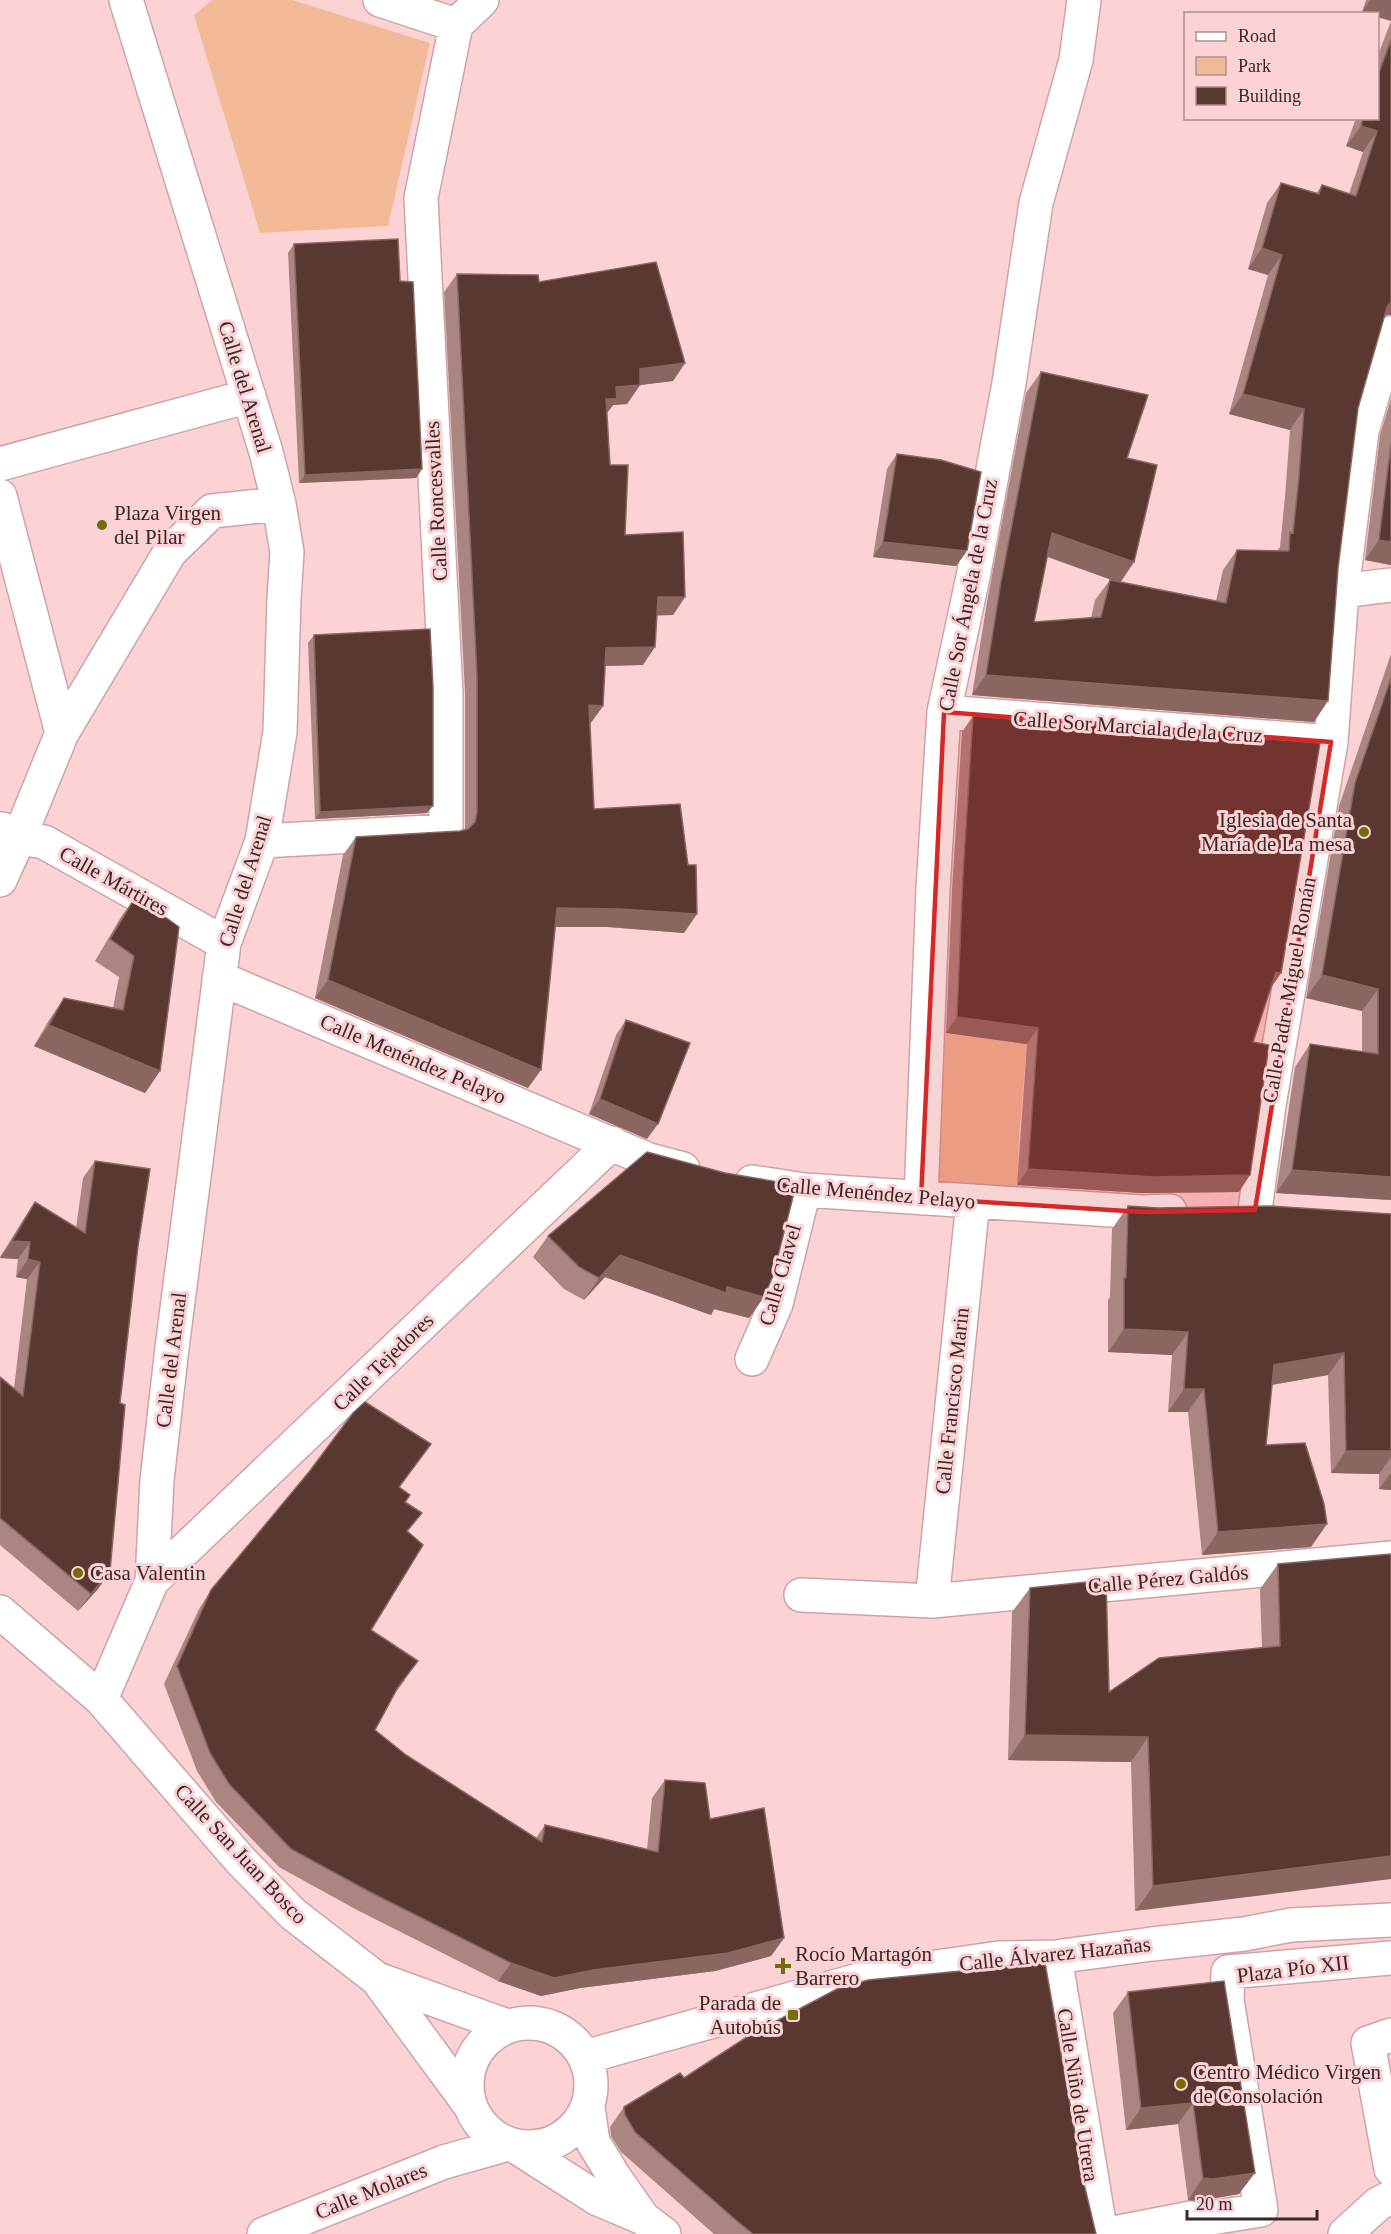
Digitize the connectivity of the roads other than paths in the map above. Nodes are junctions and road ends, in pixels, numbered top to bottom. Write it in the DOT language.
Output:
graph roads {
  1 [pos="126,0"];
  2 [pos="380,0"];
  3 [pos="482,0"];
  4 [pos="1084,0"];
  5 [pos="456,25"];
  6 [pos="1391,333"];
  7 [pos="249,396"];
  8 [pos="0,464"];
  9 [pos="0,496"];
  10 [pos="279,504"];
  11 [pos="1391,585"];
  12 [pos="1342,591"];
  13 [pos="944,712"];
  14 [pos="62,733"];
  15 [pos="1331,742"];
  16 [pos="10,833"];
  17 [pos="262,841"];
  18 [pos="0,880"];
  19 [pos="224,943"];
  20 [pos="219,978"];
  21 [pos="612,1143"];
  22 [pos="804,1190"];
  23 [pos="921,1198"];
  24 [pos="973,1201"];
  25 [pos="1255,1210"];
  26 [pos="1289,1212"];
  27 [pos="752,1359"];
  28 [pos="1391,1558"];
  29 [pos="152,1581"];
  30 [pos="801,1595"];
  31 [pos="932,1601"];
  32 [pos="0,1612"];
  33 [pos="101,1699"];
  34 [pos="1391,1920"];
  35 [pos="1054,1957"];
  36 [pos="1391,1958"];
  37 [pos="377,1979"];
  38 [pos="507,2026"];
  39 [pos="1391,2035"];
  40 [pos="585,2057"];
  41 [pos="588,2107"];
  42 [pos="473,2113"];
  43 [pos="511,2145"];
  44 [pos="444,2162"];
  45 [pos="1391,2169"];
  46 [pos="1384,2217"];
  47 [pos="654,2226"];
  48 [pos="264,2234"];
  49 [pos="1101,2234"];
  50 [pos="1108,2234"];
  51 [pos="1345,2234"];
  1 -- 7 [label="street, Calle del Arenal"];
  2 -- 5 [label="street"];
  3 -- 5 [label="street"];
  4 -- 13 [label="street, Calle Sor Ángela de la Cruz"];
  5 -- 17 [label="street, Calle Roncesvalles"];
  6 -- 12 [label="street, Calle Padre Miguel Román"];
  7 -- 8 [label="street"];
  7 -- 10 [label="street, Calle del Arenal"];
  9 -- 14 [label="street"];
  10 -- 14 [label="street"];
  10 -- 17 [label="street, Calle del Arenal"];
  11 -- 12 [label="street"];
  12 -- 15 [label="street, Calle Padre Miguel Román"];
  13 -- 15 [label="street, Calle Sor Marciala de la Cruz"];
  13 -- 23 [label="street, Calle Sor Ángela de la Cruz"];
  14 -- 16 [label="street"];
  15 -- 25 [label="street, Calle Padre Miguel Román"];
  16 -- 18 [label="street"];
  16 -- 19 [label="street, Calle Mártires"];
  17 -- 19 [label="street, Calle del Arenal"];
  19 -- 20 [label="street, Calle del Arenal"];
  20 -- 21 [label="street, Calle Menéndez Pelayo"];
  20 -- 29 [label="street, Calle del Arenal"];
  21 -- 22 [label="street, Calle Menéndez Pelayo"];
  21 -- 29 [label="street, Calle Tejedores"];
  22 -- 23 [label="street, Calle Menéndez Pelayo"];
  22 -- 27 [label="street, Calle Clavel"];
  23 -- 24 [label="street, Calle Menéndez Pelayo"];
  24 -- 25 [label="street, Calle Menéndez Pelayo"];
  24 -- 31 [label="street, Calle Francisco Marin"];
  25 -- 26 [label="street, Calle Menéndez Pelayo"];
  28 -- 31 [label="street, Calle Pérez Galdós"];
  29 -- 33 [label="street, Calle del Arenal"];
  30 -- 31 [label="street, Calle Pérez Galdós"];
  32 -- 33 [label="street, Calle San Juan Bosco"];
  33 -- 37 [label="street, Calle San Juan Bosco"];
  34 -- 35 [label="street, Calle Álvarez Hazañas"];
  35 -- 40 [label="street, Calle Álvarez Hazañas"];
  35 -- 49 [label="street, Calle Niño de Utrera"];
  36 -- 50 [label="street, Plaza Pío XII"];
  37 -- 38 [label="street"];
  37 -- 42 [label="street, Calle San Juan Bosco"];
  38 -- 40 [label="street"];
  38 -- 42 [label="street"];
  39 -- 45 [label="street"];
  40 -- 41 [label="street"];
  41 -- 43 [label="street"];
  41 -- 47 [label="street"];
  42 -- 43 [label="street"];
  42 -- 44 [label="street, Calle Molares"];
  43 -- 44 [label="street, Calle Molares"];
  43 -- 47 [label="street"];
  44 -- 48 [label="street, Calle Molares"];
  46 -- 51 [label="street"];
}
